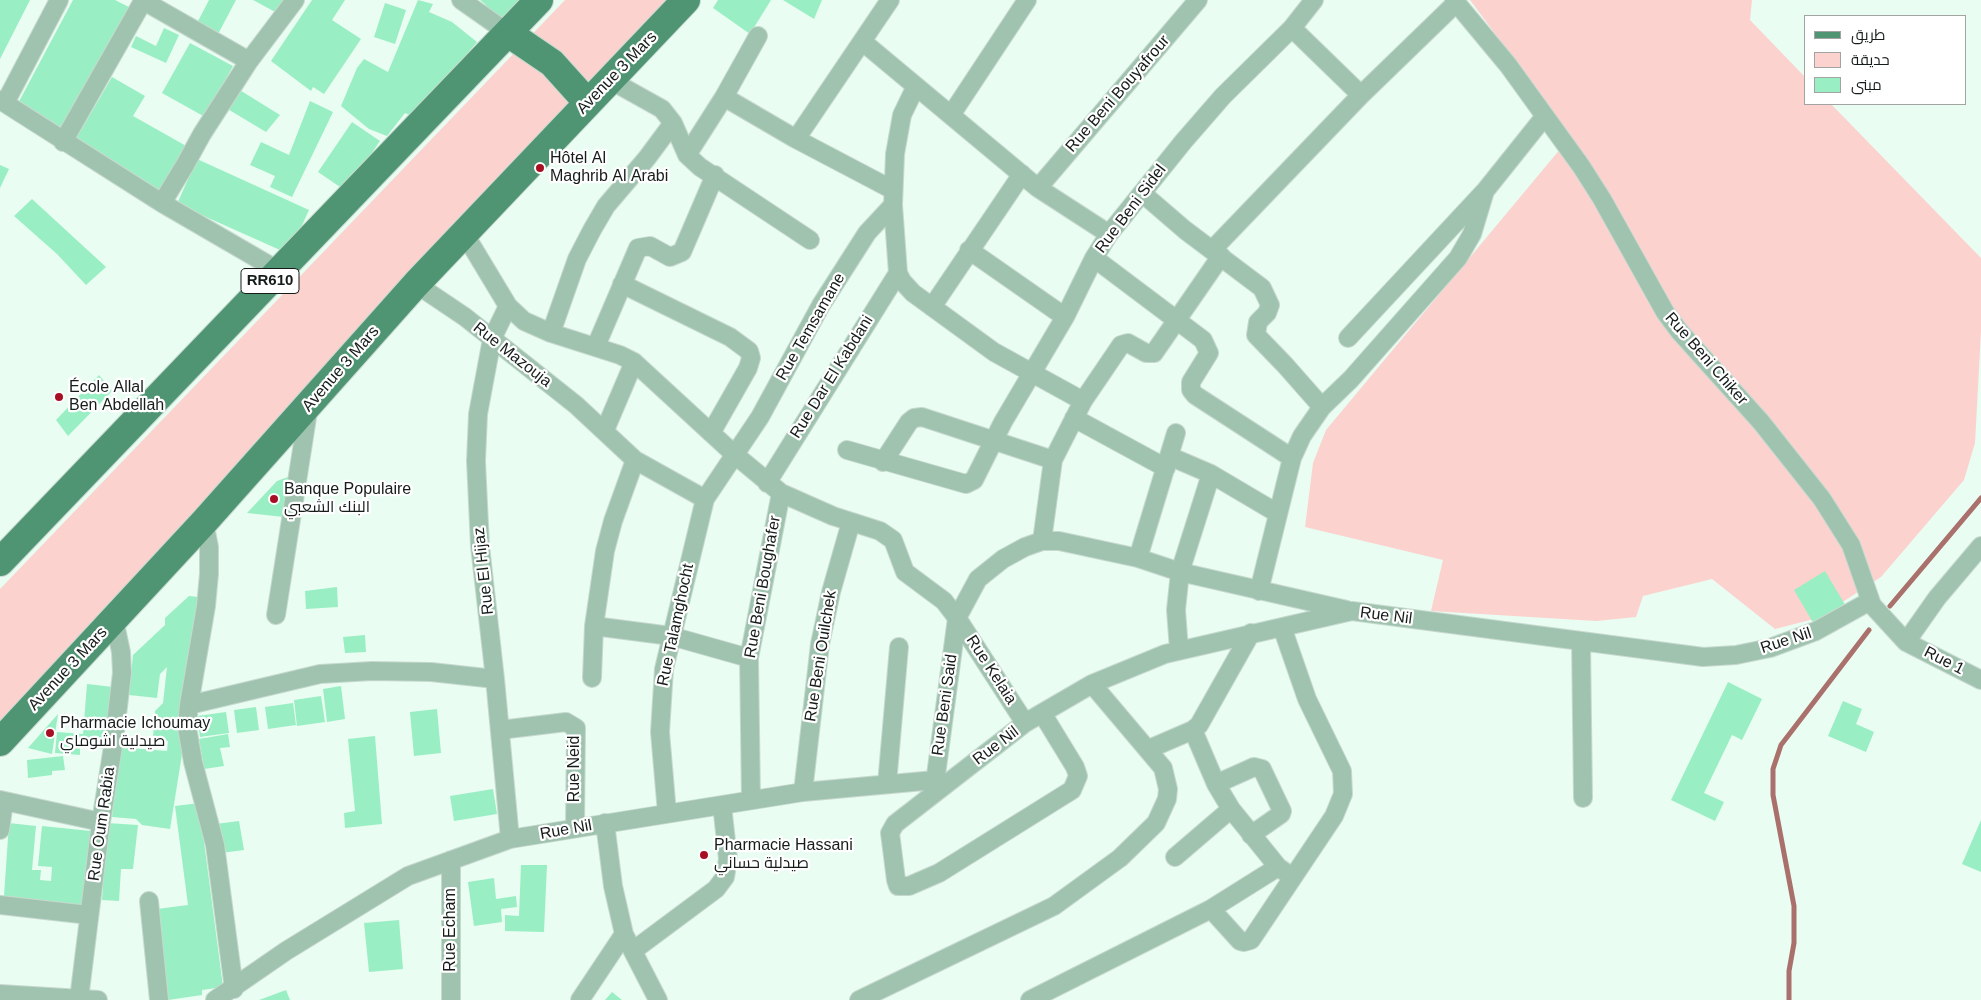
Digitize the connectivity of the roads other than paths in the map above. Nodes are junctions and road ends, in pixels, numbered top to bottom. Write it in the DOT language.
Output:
graph roads {
  1 [pos="59,0"];
  2 [pos="143,0"];
  3 [pos="295,0"];
  4 [pos="461,0"];
  5 [pos="539,0"];
  6 [pos="686,0"];
  7 [pos="890,0"];
  8 [pos="1026,0"];
  9 [pos="1198,0"];
  10 [pos="1314,0"];
  11 [pos="1456,1"];
  12 [pos="1292,28"];
  13 [pos="508,33"];
  14 [pos="758,36"];
  15 [pos="863,42"];
  16 [pos="249,61"];
  17 [pos="610,80"];
  18 [pos="916,86"];
  19 [pos="1361,95"];
  20 [pos="724,97"];
  21 [pos="2,101"];
  22 [pos="588,103"];
  23 [pos="951,115"];
  24 [pos="1545,116"];
  25 [pos="673,123"];
  26 [pos="796,139"];
  27 [pos="63,142"];
  28 [pos="687,154"];
  29 [pos="1022,174"];
  30 [pos="715,175"];
  31 [pos="1038,188"];
  32 [pos="1485,191"];
  33 [pos="1142,193"];
  34 [pos="893,198"];
  35 [pos="162,203"];
  36 [pos="464,233"];
  37 [pos="1109,234"];
  38 [pos="810,240"];
  39 [pos="969,250"];
  40 [pos="1217,253"];
  41 [pos="1094,258"];
  42 [pos="279,271"];
  43 [pos="898,273"];
  44 [pos="416,284"];
  45 [pos="622,284"];
  46 [pos="508,306"];
  47 [pos="932,307"];
  48 [pos="1065,316"];
  49 [pos="1176,318"];
  50 [pos="551,333"];
  51 [pos="1348,338"];
  52 [pos="492,339"];
  53 [pos="596,346"];
  54 [pos="634,362"];
  55 [pos="1030,374"];
  56 [pos="1083,401"];
  57 [pos="309,405"];
  58 [pos="1322,407"];
  59 [pos="1074,418"];
  60 [pos="605,430"];
  61 [pos="711,432"];
  62 [pos="1176,433"];
  63 [pos="995,440"];
  64 [pos="847,450"];
  65 [pos="734,454"];
  66 [pos="1292,458"];
  67 [pos="635,460"];
  68 [pos="1053,460"];
  69 [pos="883,462"];
  70 [pos="1167,462"];
  71 [pos="1210,474"];
  72 [pos="774,488"];
  73 [pos="705,499"];
  74 [pos="1278,512"];
  75 [pos="204,522"];
  76 [pos="851,522"];
  77 [pos="1042,541"];
  78 [pos="1981,546"];
  79 [pos="1138,558"];
  80 [pos="0,562"];
  81 [pos="1180,572"];
  82 [pos="1259,591"];
  83 [pos="1870,601"];
  84 [pos="1352,611"];
  85 [pos="276,615"];
  86 [pos="957,618"];
  87 [pos="114,619"];
  88 [pos="594,626"];
  89 [pos="1282,627"];
  90 [pos="1251,633"];
  91 [pos="671,636"];
  92 [pos="1581,642"];
  93 [pos="1906,642"];
  94 [pos="899,648"];
  95 [pos="1179,650"];
  96 [pos="749,658"];
  97 [pos="592,678"];
  98 [pos="495,679"];
  99 [pos="1981,680"];
  100 [pos="1092,684"];
  101 [pos="189,705"];
  102 [pos="1042,714"];
  103 [pos="1025,723"];
  104 [pos="500,730"];
  105 [pos="1193,730"];
  106 [pos="0,742"];
  107 [pos="1148,750"];
  108 [pos="887,784"];
  109 [pos="1216,784"];
  110 [pos="934,787"];
  111 [pos="803,792"];
  112 [pos="1583,798"];
  113 [pos="750,800"];
  114 [pos="2,801"];
  115 [pos="722,805"];
  116 [pos="1231,809"];
  117 [pos="667,813"];
  118 [pos="101,822"];
  119 [pos="604,823"];
  120 [pos="575,828"];
  121 [pos="0,830"];
  122 [pos="1252,835"];
  123 [pos="510,839"];
  124 [pos="1175,857"];
  125 [pos="451,860"];
  126 [pos="1278,867"];
  127 [pos="1294,879"];
  128 [pos="148,901"];
  129 [pos="0,905"];
  130 [pos="1211,909"];
  131 [pos="89,915"];
  132 [pos="624,934"];
  133 [pos="634,950"];
  134 [pos="234,989"];
  135 [pos="0,994"];
  136 [pos="79,999"];
  137 [pos="98,1000"];
  138 [pos="159,1000"];
  139 [pos="215,1000"];
  140 [pos="451,1000"];
  141 [pos="580,1000"];
  142 [pos="658,1000"];
  143 [pos="860,1000"];
  144 [pos="1030,1000"];
  1 -- 21 [label="street"];
  2 -- 16 [label="street"];
  2 -- 27 [label="street"];
  3 -- 16 [label="street"];
  4 -- 13 [label="street"];
  5 -- 13 [label="main road, RR610"];
  6 -- 17 [label="main road, Avenue 3 Mars"];
  7 -- 15 [label="street"];
  8 -- 23 [label="street"];
  9 -- 31 [label="street, Rue Beni Bouyafrour"];
  10 -- 12 [label="street, Rue Beni Sidel"];
  11 -- 19 [label="street"];
  11 -- 24 [label="street, Rue Beni Chiker"];
  12 -- 19 [label="street"];
  12 -- 33 [label="street, Rue Beni Sidel"];
  13 -- 22 [label="main road"];
  13 -- 42 [label="main road, RR610"];
  14 -- 20 [label="street"];
  15 -- 18 [label="street"];
  15 -- 26 [label="street"];
  16 -- 35 [label="street"];
  17 -- 22 [label="main road, Avenue 3 Mars"];
  17 -- 25 [label="street"];
  18 -- 23 [label="street"];
  18 -- 34 [label="street"];
  19 -- 40 [label="street"];
  20 -- 26 [label="street"];
  20 -- 28 [label="street"];
  21 -- 27 [label="street"];
  22 -- 36 [label="main road, Avenue 3 Mars"];
  23 -- 29 [label="street"];
  24 -- 32 [label="street"];
  24 -- 83 [label="street, Rue Beni Chiker"];
  25 -- 28 [label="street"];
  25 -- 50 [label="street"];
  26 -- 34 [label="street"];
  27 -- 35 [label="street"];
  28 -- 30 [label="street"];
  29 -- 31 [label="street"];
  29 -- 39 [label="street"];
  30 -- 38 [label="street"];
  30 -- 45 [label="street"];
  31 -- 37 [label="street"];
  32 -- 51 [label="street"];
  32 -- 58 [label="street"];
  33 -- 37 [label="street, Rue Beni Sidel"];
  33 -- 40 [label="street"];
  34 -- 43 [label="street"];
  34 -- 65 [label="street, Rue Temsamane"];
  35 -- 42 [label="street"];
  36 -- 44 [label="main road, Avenue 3 Mars"];
  36 -- 46 [label="street, Rue Kelaia"];
  37 -- 41 [label="street, Rue Beni Sidel"];
  39 -- 47 [label="street"];
  39 -- 48 [label="street"];
  40 -- 49 [label="street"];
  40 -- 58 [label="street"];
  41 -- 48 [label="street, Rue Beni Sidel"];
  41 -- 49 [label="street"];
  42 -- 80 [label="main road, RR610"];
  43 -- 47 [label="street"];
  43 -- 72 [label="street, Rue Dar El Kabdani"];
  44 -- 52 [label="street, Rue Mazouja"];
  44 -- 57 [label="main road, Avenue 3 Mars"];
  45 -- 53 [label="street"];
  45 -- 61 [label="street"];
  46 -- 50 [label="street, Rue Kelaia"];
  46 -- 52 [label="street, Rue El Hijaz"];
  47 -- 55 [label="street"];
  48 -- 55 [label="street, Rue Beni Sidel"];
  49 -- 56 [label="street"];
  49 -- 66 [label="street"];
  50 -- 53 [label="street, Rue Kelaia"];
  52 -- 60 [label="street, Rue Mazouja"];
  52 -- 98 [label="street, Rue El Hijaz"];
  53 -- 54 [label="street, Rue Kelaia"];
  54 -- 60 [label="street"];
  54 -- 61 [label="street, Rue Kelaia"];
  55 -- 56 [label="street"];
  55 -- 63 [label="street, Rue Beni Sidel"];
  56 -- 59 [label="street"];
  57 -- 75 [label="main road, Avenue 3 Mars"];
  57 -- 85 [label="street"];
  58 -- 66 [label="street"];
  59 -- 68 [label="street"];
  59 -- 70 [label="street"];
  60 -- 67 [label="street, Rue Mazouja"];
  61 -- 65 [label="street, Rue Kelaia"];
  62 -- 70 [label="street"];
  63 -- 68 [label="street"];
  63 -- 69 [label="street"];
  63 -- 69 [label="street, Rue Beni Sidel"];
  64 -- 69 [label="street"];
  65 -- 72 [label="street, Rue Kelaia"];
  65 -- 73 [label="street, Rue Temsamane"];
  66 -- 74 [label="street"];
  67 -- 73 [label="street, Rue Mazouja"];
  67 -- 88 [label="street"];
  68 -- 77 [label="street"];
  70 -- 71 [label="street"];
  70 -- 79 [label="street"];
  71 -- 74 [label="street"];
  71 -- 81 [label="street"];
  72 -- 76 [label="street, Rue Kelaia"];
  72 -- 96 [label="street, Rue Beni Boughafer"];
  73 -- 91 [label="street, Rue Talamghocht"];
  74 -- 82 [label="street"];
  75 -- 87 [label="main road, Avenue 3 Mars"];
  75 -- 101 [label="street"];
  76 -- 86 [label="street, Rue Kelaia"];
  76 -- 111 [label="street, Rue Beni Ouilchek"];
  77 -- 79 [label="street"];
  77 -- 86 [label="street, Rue Beni Said"];
  78 -- 93 [label="street"];
  79 -- 81 [label="street"];
  81 -- 82 [label="street"];
  81 -- 95 [label="street"];
  82 -- 84 [label="street"];
  83 -- 92 [label="street, Rue Nil"];
  83 -- 93 [label="street, Rue Beni Chiker"];
  84 -- 89 [label="street, Rue Nil"];
  84 -- 92 [label="street, Rue Nil"];
  86 -- 103 [label="street, Rue Kelaia"];
  86 -- 110 [label="street, Rue Beni Said"];
  87 -- 106 [label="main road, Avenue 3 Mars"];
  87 -- 118 [label="street, Rue Oum Rabia"];
  88 -- 91 [label="street"];
  88 -- 97 [label="street"];
  89 -- 90 [label="street, Rue Nil"];
  89 -- 127 [label="street"];
  90 -- 95 [label="street, Rue Nil"];
  90 -- 105 [label="street"];
  91 -- 96 [label="street"];
  91 -- 117 [label="street, Rue Talamghocht"];
  92 -- 112 [label="street"];
  93 -- 99 [label="street, Rue 1"];
  94 -- 108 [label="street"];
  95 -- 100 [label="street, Rue Nil"];
  96 -- 113 [label="street, Rue Beni Boughafer"];
  98 -- 101 [label="street"];
  98 -- 104 [label="street, Rue El Hijaz"];
  100 -- 102 [label="street, Rue Nil"];
  100 -- 107 [label="street"];
  101 -- 134 [label="street"];
  102 -- 103 [label="street, Rue Nil"];
  102 -- 110 [label="street"];
  103 -- 110 [label="street, Rue Nil"];
  104 -- 120 [label="street, Rue Neid"];
  104 -- 123 [label="street, Rue El Hijaz"];
  105 -- 107 [label="street"];
  105 -- 109 [label="street"];
  107 -- 143 [label="street"];
  108 -- 110 [label="street, Rue Nil"];
  108 -- 111 [label="street, Rue Nil"];
  109 -- 116 [label="street"];
  109 -- 122 [label="street"];
  111 -- 113 [label="street, Rue Nil"];
  113 -- 115 [label="street, Rue Nil"];
  114 -- 118 [label="street"];
  114 -- 121 [label="street"];
  115 -- 117 [label="street, Rue Nil"];
  115 -- 133 [label="street"];
  116 -- 122 [label="street"];
  116 -- 124 [label="street"];
  117 -- 119 [label="street, Rue Nil"];
  118 -- 131 [label="street, Rue Oum Rabia"];
  119 -- 120 [label="street, Rue Nil"];
  119 -- 132 [label="street"];
  120 -- 123 [label="street, Rue Nil"];
  122 -- 126 [label="street"];
  123 -- 125 [label="street, Rue Nil"];
  125 -- 134 [label="street, Rue Nil"];
  125 -- 140 [label="street, Rue Echam"];
  126 -- 127 [label="street"];
  126 -- 130 [label="street"];
  127 -- 130 [label="street"];
  128 -- 138 [label="street"];
  129 -- 131 [label="street"];
  130 -- 144 [label="street"];
  131 -- 136 [label="street, Rue Oum Rabia"];
  132 -- 133 [label="street"];
  132 -- 141 [label="street"];
  133 -- 142 [label="street"];
  134 -- 139 [label="street, Rue Nil"];
  135 -- 136 [label="street"];
  136 -- 137 [label="street"];
}
